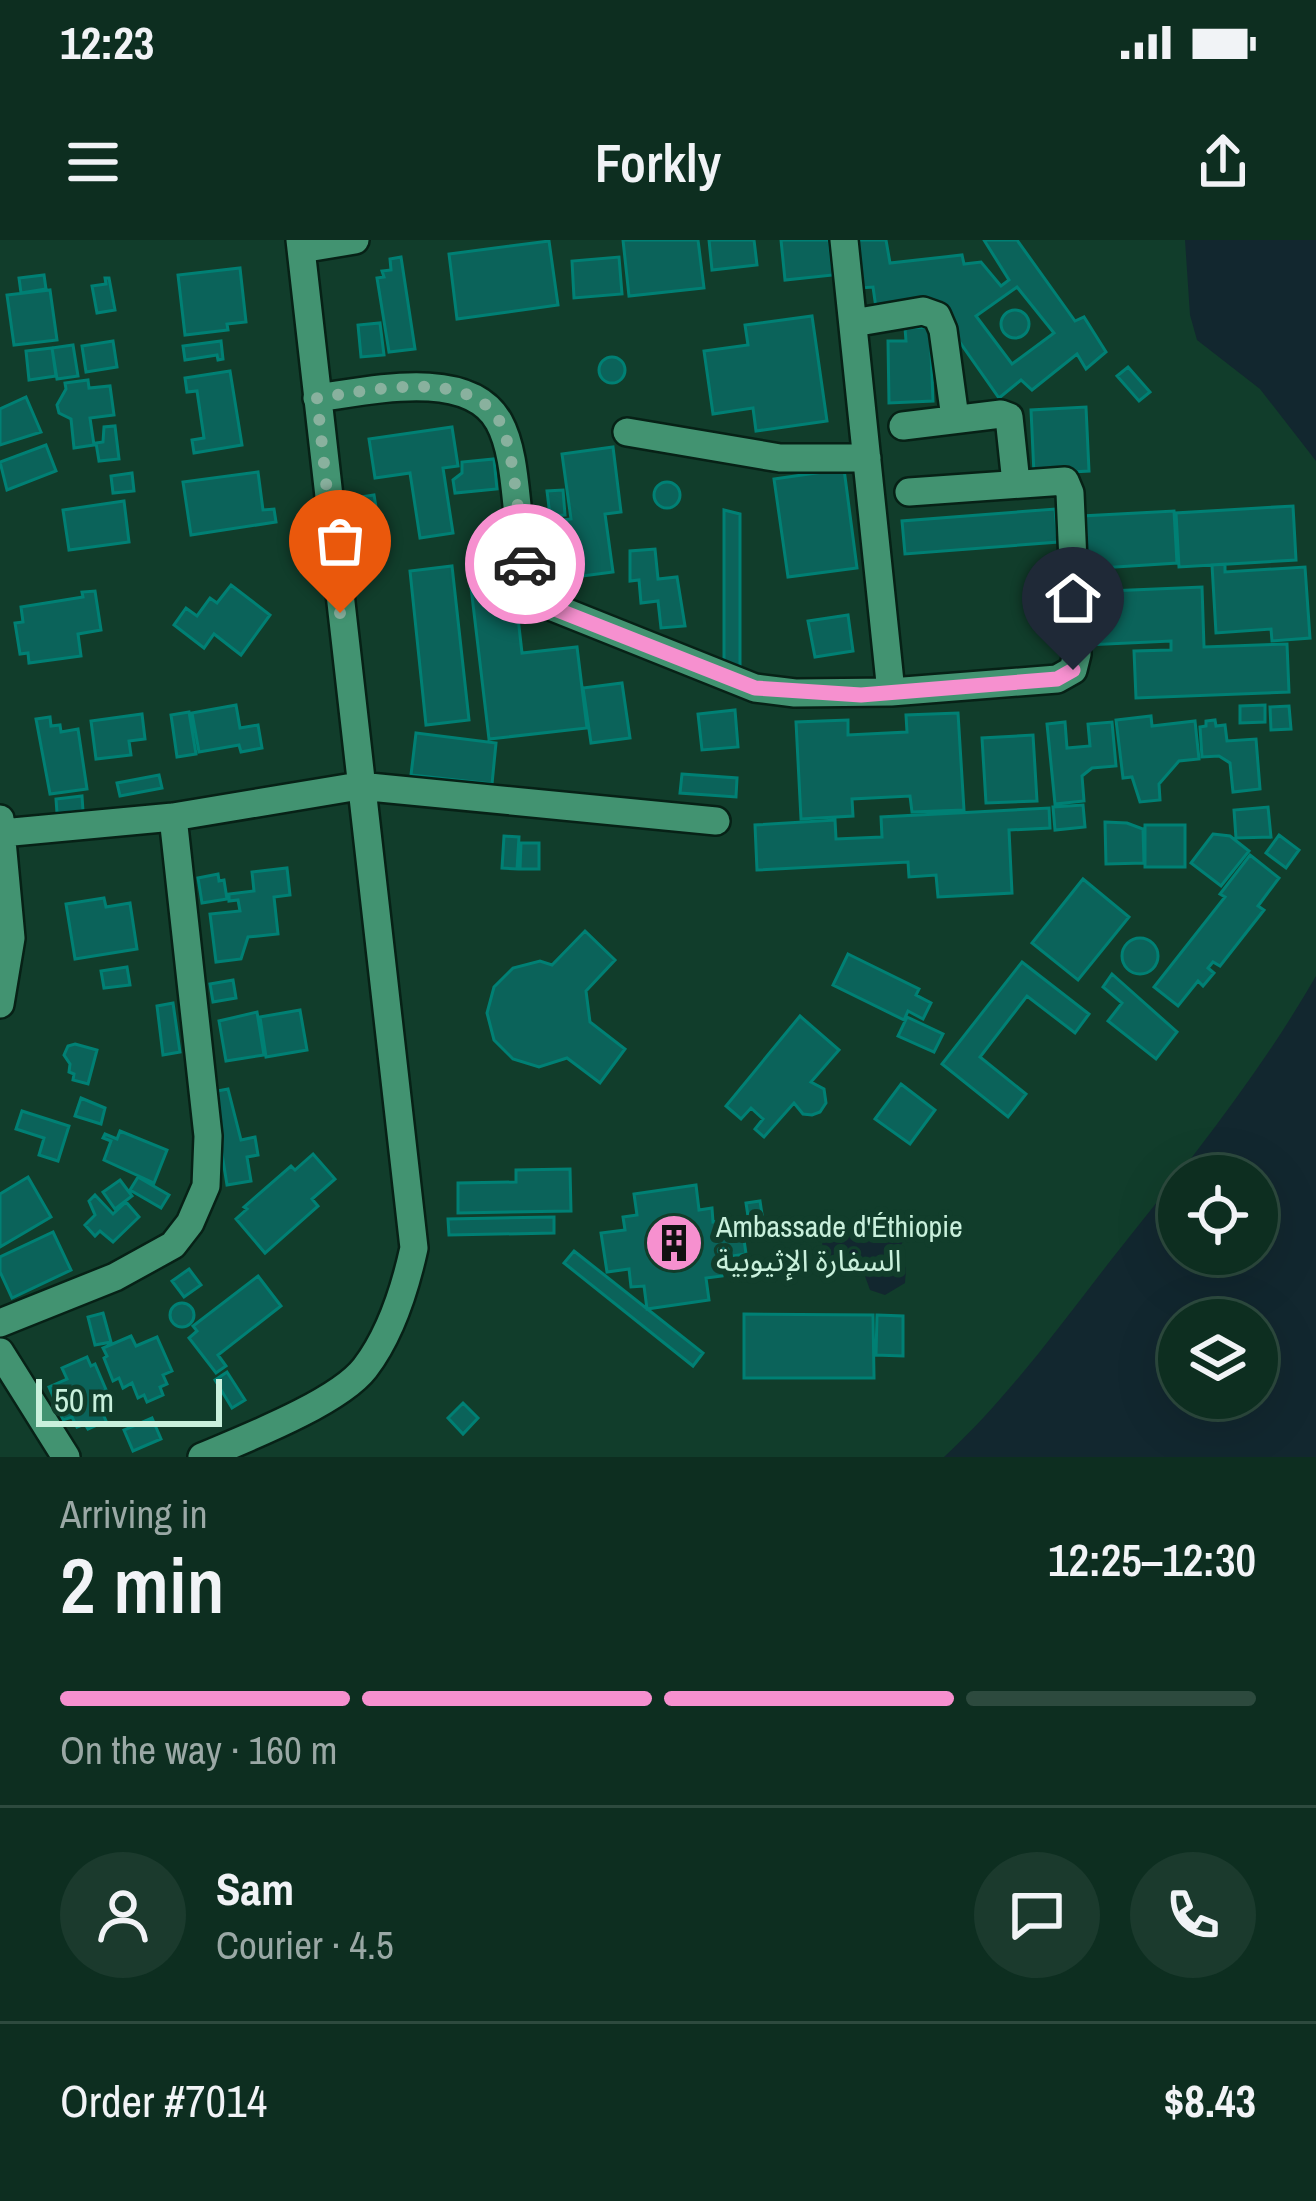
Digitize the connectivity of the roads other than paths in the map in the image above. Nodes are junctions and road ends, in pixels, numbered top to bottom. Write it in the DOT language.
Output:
graph roads {
  1 [pos="355,240"];
  2 [pos="844,240"];
  3 [pos="300,244"];
  4 [pos="853,323"];
  5 [pos="317,398"];
  6 [pos="956,418"];
  7 [pos="903,426"];
  8 [pos="627,432"];
  9 [pos="866,458"];
  10 [pos="1016,483"];
  11 [pos="908,492"];
  12 [pos="891,692"];
  13 [pos="359,785"];
  14 [pos="173,817"];
  15 [pos="0,819"];
  16 [pos="716,821"];
  17 [pos="2,833"];
  18 [pos="0,1004"];
  19 [pos="0,1323"];
  20 [pos="0,1352"];
  21 [pos="66,1457"];
  22 [pos="202,1457"];
  1 -- 3 [label="street"];
  2 -- 4 [label="street"];
  3 -- 5 [label="street"];
  4 -- 6 [label="street"];
  4 -- 9 [label="street"];
  5 -- 12 [label="street"];
  5 -- 13 [label="street"];
  6 -- 7 [label="street"];
  6 -- 10 [label="street"];
  8 -- 9 [label="street"];
  9 -- 12 [label="street"];
  10 -- 11 [label="street"];
  10 -- 12 [label="street"];
  13 -- 14 [label="street"];
  13 -- 16 [label="street"];
  13 -- 22 [label="street"];
  14 -- 17 [label="street"];
  14 -- 19 [label="street"];
  15 -- 17 [label="street"];
  17 -- 18 [label="street"];
  20 -- 21 [label="street"];
}
